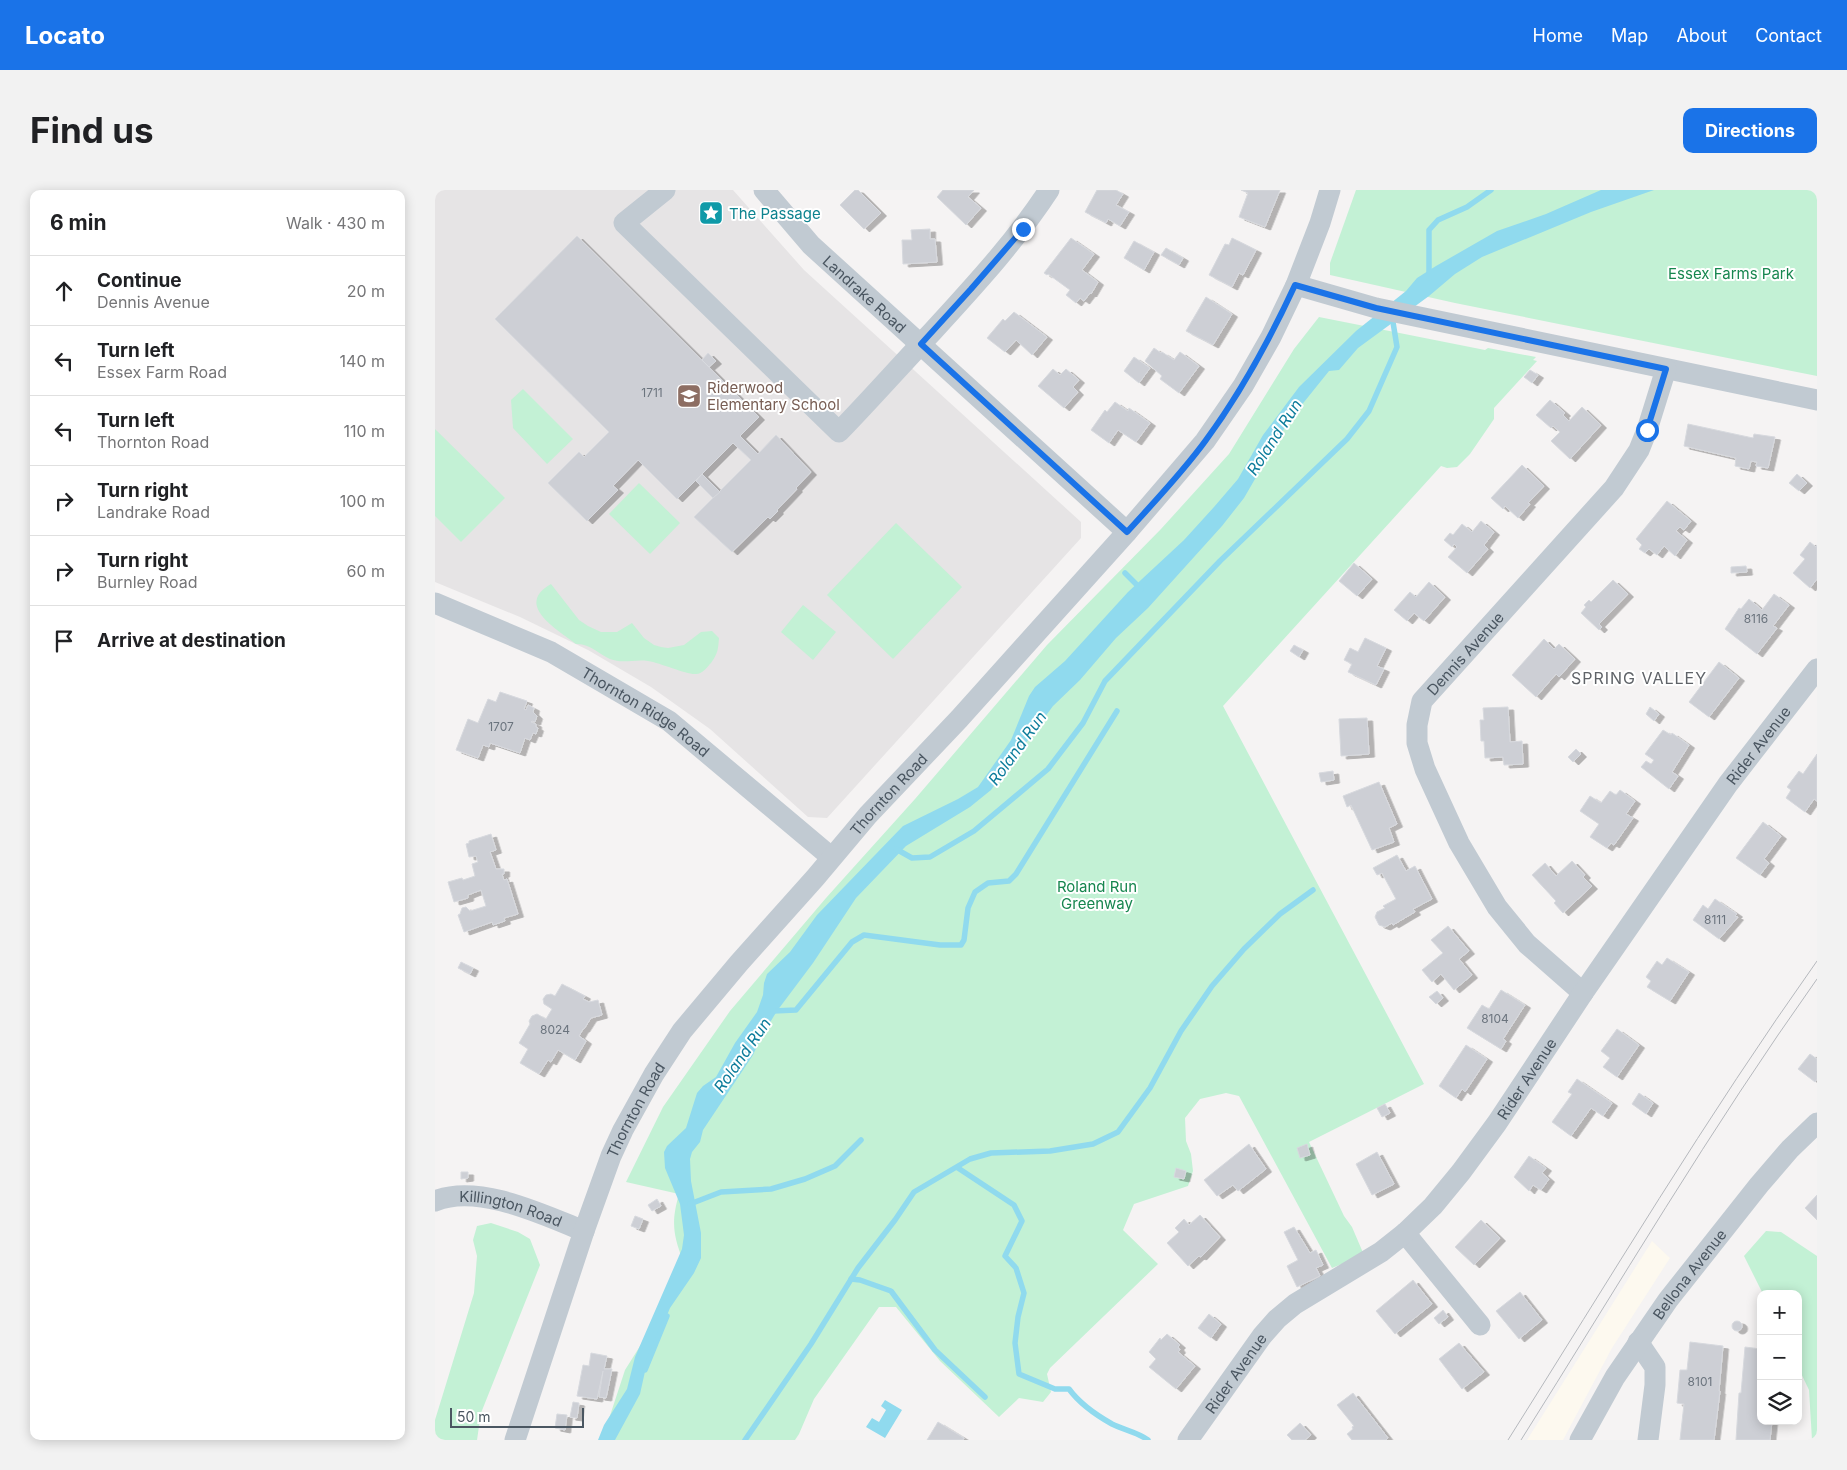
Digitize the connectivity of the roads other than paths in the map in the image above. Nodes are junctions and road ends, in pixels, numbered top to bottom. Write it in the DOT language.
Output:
graph roads {
  1 [pos="665,190"];
  2 [pos="763,190"];
  3 [pos="1049,190"];
  4 [pos="1330,190"];
  5 [pos="1295,285"];
  6 [pos="921,344"];
  7 [pos="1666,369"];
  8 [pos="1817,400"];
  9 [pos="1127,532"];
  10 [pos="435,603"];
  11 [pos="1817,669"];
  12 [pos="831,857"];
  13 [pos="1583,992"];
  14 [pos="1817,1123"];
  15 [pos="435,1201"];
  16 [pos="584,1231"];
  17 [pos="1405,1233"];
  18 [pos="1480,1325"];
  19 [pos="1638,1342"];
  20 [pos="515,1440"];
  21 [pos="1188,1440"];
  22 [pos="1580,1440"];
  23 [pos="1648,1440"];
  1 -- 6 [label="street"];
  2 -- 6 [label="street, Landrake Road"];
  3 -- 6 [label="street"];
  4 -- 5 [label="street, Thornton Road"];
  5 -- 7 [label="street"];
  5 -- 9 [label="street, Thornton Road"];
  6 -- 9 [label="street, Landrake Road"];
  7 -- 8 [label="street"];
  7 -- 13 [label="street, Dennis Avenue"];
  9 -- 12 [label="street, Thornton Road"];
  10 -- 12 [label="street, Thornton Ridge Road"];
  11 -- 13 [label="street, Rider Avenue"];
  12 -- 16 [label="street, Thornton Road"];
  13 -- 17 [label="street, Rider Avenue"];
  14 -- 19 [label="street, Bellona Avenue"];
  15 -- 16 [label="street, Killington Road"];
  16 -- 20 [label="street, Thornton Road"];
  17 -- 18 [label="street"];
  17 -- 21 [label="street, Rider Avenue"];
  19 -- 22 [label="street, Bellona Avenue"];
  19 -- 23 [label="street"];
}
